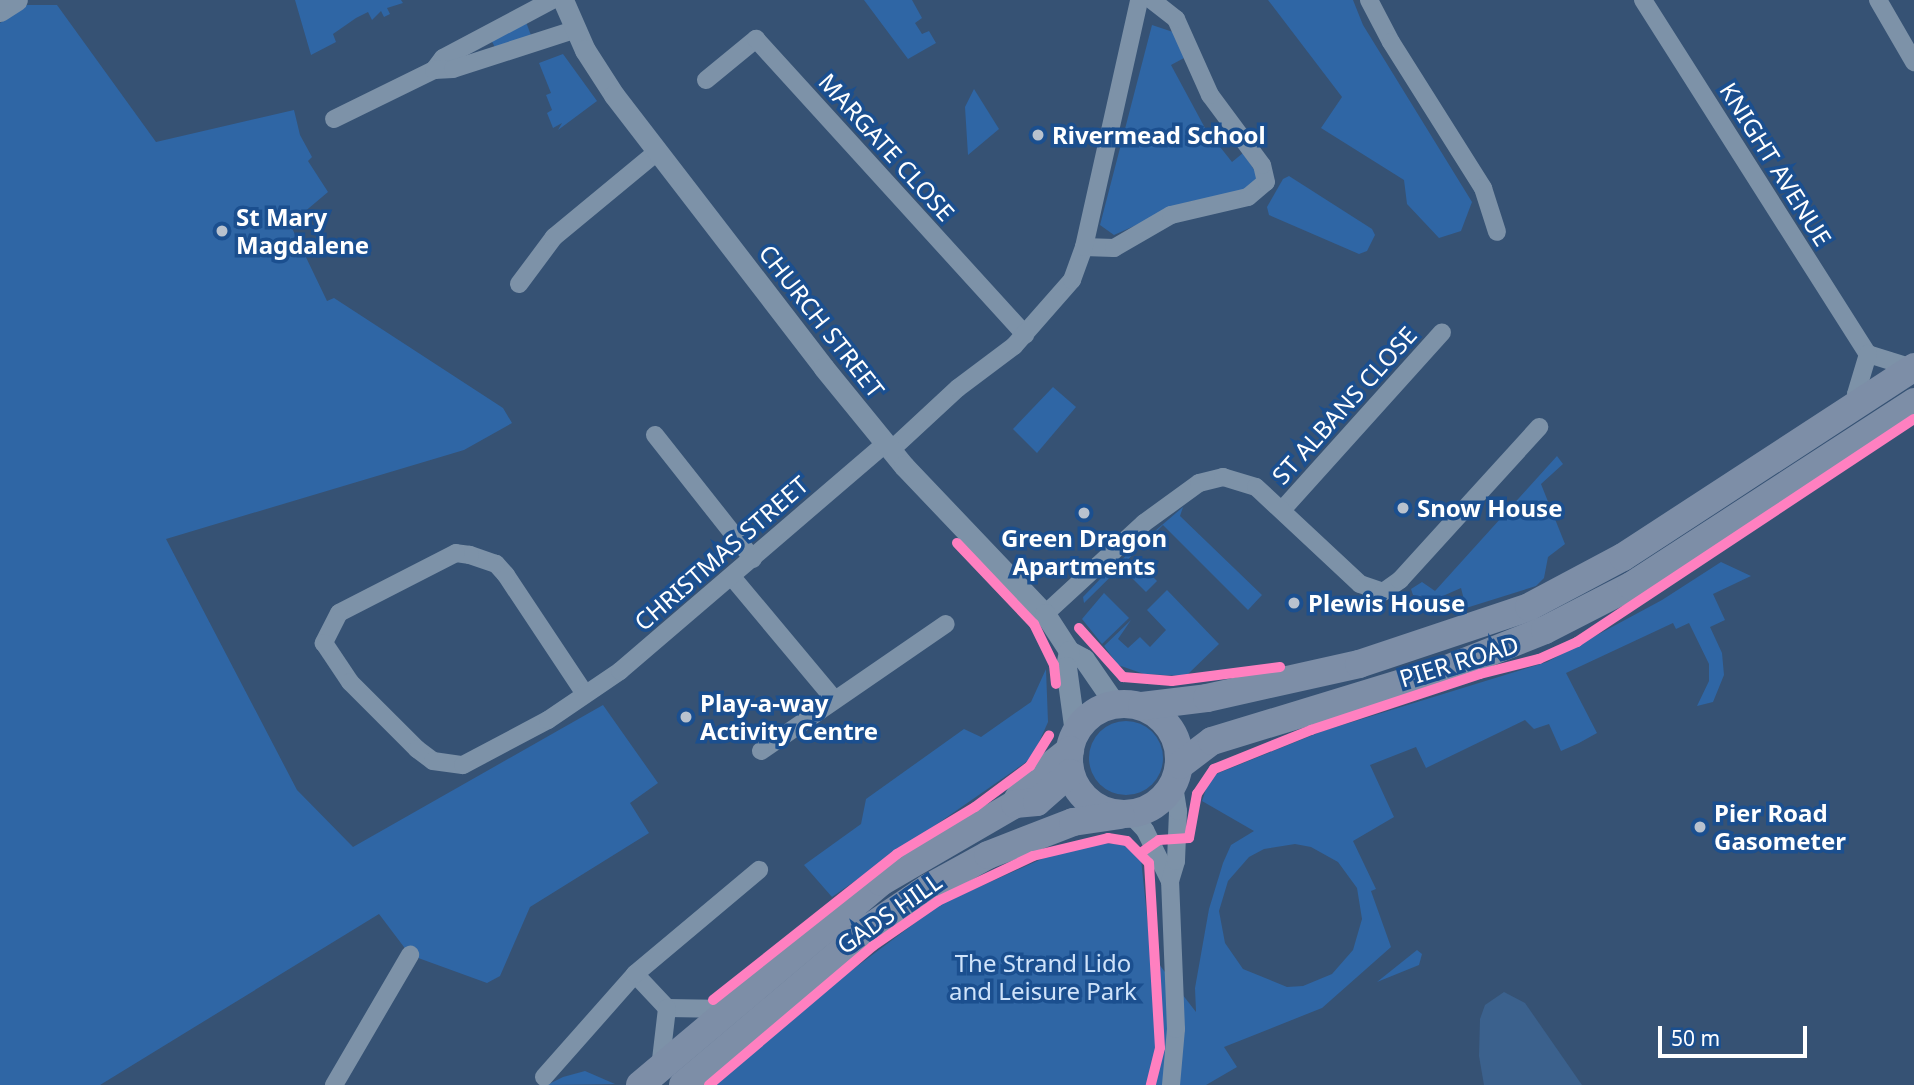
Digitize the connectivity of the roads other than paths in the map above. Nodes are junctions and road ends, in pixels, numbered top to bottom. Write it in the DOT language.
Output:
graph roads {
  1 [pos="17,0"];
  2 [pos="552,0"];
  3 [pos="563,0"];
  4 [pos="1139,0"];
  5 [pos="1152,0"];
  6 [pos="1369,0"];
  7 [pos="1643,0"];
  8 [pos="1878,0"];
  9 [pos="0,11"];
  10 [pos="574,30"];
  11 [pos="1914,62"];
  12 [pos="434,70"];
  13 [pos="706,80"];
  14 [pos="334,119"];
  15 [pos="658,151"];
  16 [pos="1497,232"];
  17 [pos="1084,247"];
  18 [pos="519,284"];
  19 [pos="1442,332"];
  20 [pos="1025,335"];
  21 [pos="1868,354"];
  22 [pos="1913,368"];
  23 [pos="1914,402"];
  24 [pos="1861,404"];
  25 [pos="1539,428"];
  26 [pos="655,435"];
  27 [pos="888,447"];
  28 [pos="1282,510"];
  29 [pos="753,559"];
  30 [pos="732,578"];
  31 [pos="1045,614"];
  32 [pos="946,624"];
  33 [pos="1069,651"];
  34 [pos="585,694"];
  35 [pos="835,701"];
  36 [pos="1128,705"];
  37 [pos="761,751"];
  38 [pos="1072,752"];
  39 [pos="1177,775"];
  40 [pos="1125,814"];
  41 [pos="759,870"];
  42 [pos="1170,881"];
  43 [pos="410,955"];
  44 [pos="635,974"];
  45 [pos="667,1008"];
  46 [pos="728,1009"];
  47 [pos="650,1076"];
  48 [pos="544,1077"];
  49 [pos="334,1085"];
  50 [pos="683,1085"];
  51 [pos="1171,1085"];
  1 -- 9 [label="street"];
  2 -- 12 [label="street"];
  3 -- 10 [label="street, CHURCH STREET"];
  4 -- 17 [label="street, CHRISTMAS STREET"];
  5 -- 17 [label="street"];
  6 -- 16 [label="street"];
  7 -- 21 [label="street, KNIGHT AVENUE"];
  8 -- 11 [label="street"];
  10 -- 12 [label="street"];
  10 -- 15 [label="street, CHURCH STREET"];
  12 -- 14 [label="street"];
  13 -- 20 [label="street, MARGATE CLOSE"];
  15 -- 18 [label="street"];
  15 -- 27 [label="street, CHURCH STREET"];
  17 -- 20 [label="street, CHRISTMAS STREET"];
  19 -- 28 [label="street, ST ALBANS CLOSE"];
  20 -- 27 [label="street, CHRISTMAS STREET"];
  21 -- 22 [label="street"];
  21 -- 24 [label="street"];
  22 -- 24 [label="main road, PIER ROAD"];
  23 -- 39 [label="main road, PIER ROAD"];
  24 -- 36 [label="main road, PIER ROAD"];
  25 -- 28 [label="street, ST ALBANS CLOSE"];
  26 -- 29 [label="street"];
  27 -- 29 [label="street, CHRISTMAS STREET"];
  27 -- 31 [label="street, CHURCH STREET"];
  28 -- 31 [label="street, ST ALBANS CLOSE"];
  29 -- 30 [label="street, CHRISTMAS STREET"];
  30 -- 34 [label="street, CHRISTMAS STREET"];
  30 -- 35 [label="street"];
  31 -- 33 [label="street, CHURCH STREET"];
  32 -- 35 [label="street"];
  33 -- 36 [label="street, CHURCH STREET"];
  33 -- 38 [label="street"];
  34 -- 34 [label="street, CHRISTMAS STREET"];
  35 -- 37 [label="street"];
  36 -- 38 [label="main road"];
  36 -- 39 [label="main road"];
  38 -- 40 [label="main road"];
  38 -- 46 [label="main road, GADS HILL"];
  39 -- 40 [label="main road"];
  39 -- 42 [label="street"];
  40 -- 42 [label="street"];
  40 -- 50 [label="main road, GADS HILL"];
  41 -- 44 [label="street"];
  42 -- 51 [label="street"];
  43 -- 49 [label="street"];
  44 -- 45 [label="street"];
  44 -- 48 [label="street"];
  45 -- 46 [label="street"];
  45 -- 47 [label="street"];
  46 -- 47 [label="main road, GADS HILL"];
}
